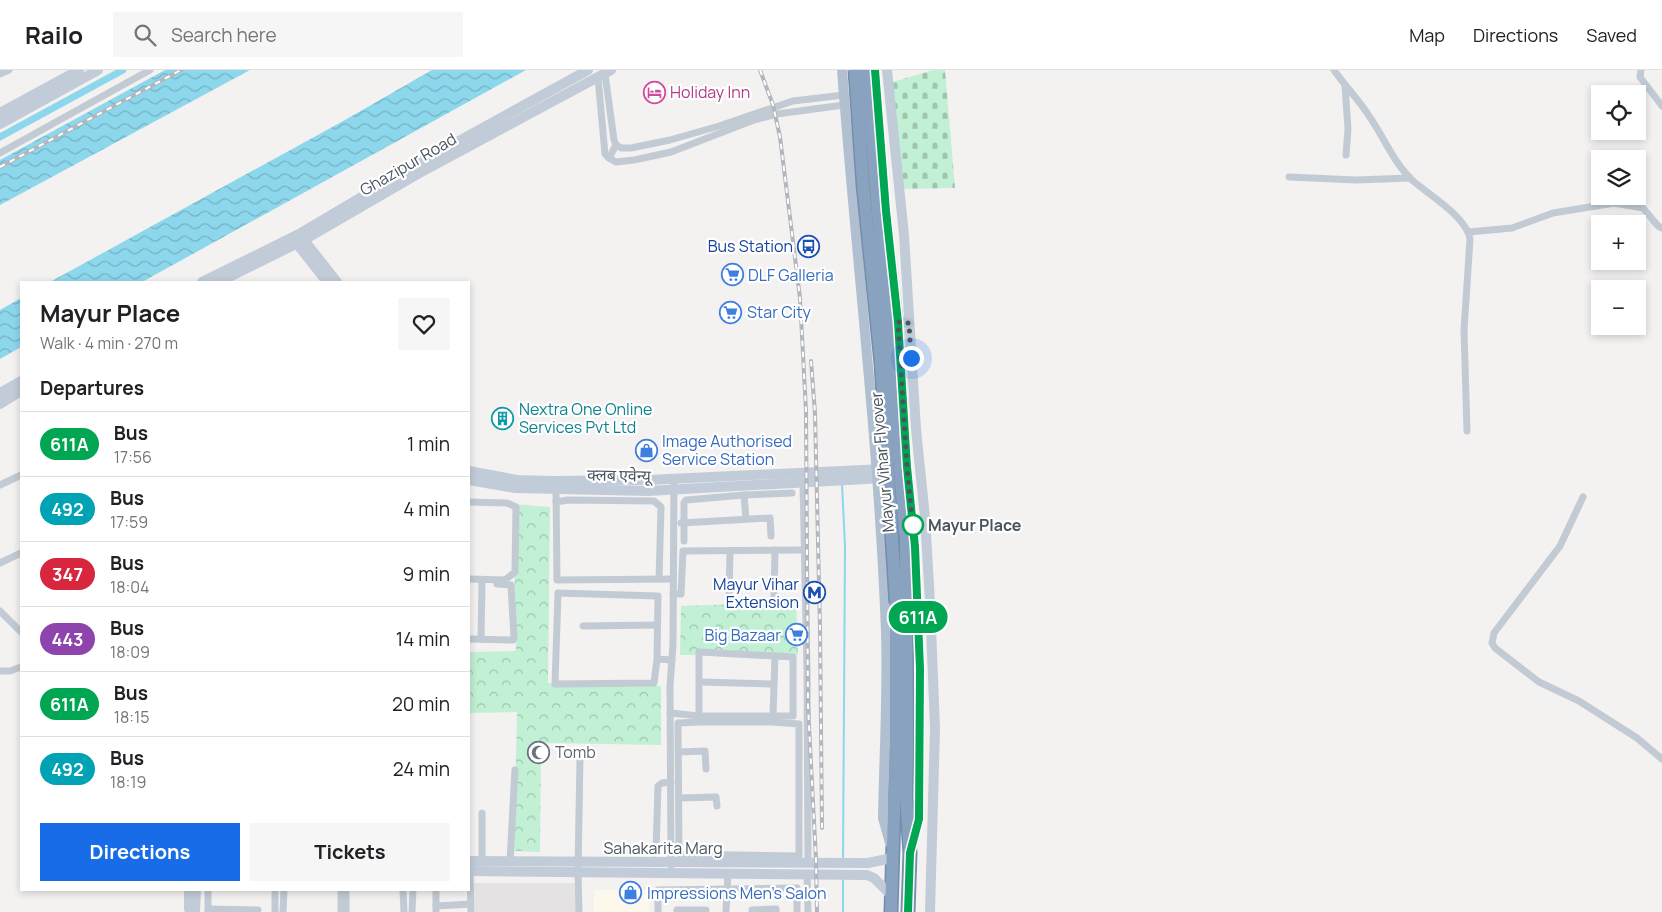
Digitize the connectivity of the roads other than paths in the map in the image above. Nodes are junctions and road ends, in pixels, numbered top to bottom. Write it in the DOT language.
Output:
graph roads {
  1 [pos="9,70"];
  2 [pos="79,70"];
  3 [pos="98,70"];
  4 [pos="150,70"];
  5 [pos="588,70"];
  6 [pos="842,70"];
  7 [pos="855,70"];
  8 [pos="866,70"];
  9 [pos="874,70"];
  10 [pos="886,70"];
  11 [pos="1334,70"];
  12 [pos="1642,70"];
  13 [pos="603,72"];
  14 [pos="0,74"];
  15 [pos="64,83"];
  16 [pos="1345,86"];
  17 [pos="844,100"];
  18 [pos="1662,106"];
  19 [pos="1,118"];
  20 [pos="616,145"];
  21 [pos="0,153"];
  22 [pos="1346,155"];
  23 [pos="609,158"];
  24 [pos="1289,177"];
  25 [pos="1410,178"];
  26 [pos="1661,230"];
  27 [pos="1469,232"];
  28 [pos="298,239"];
  29 [pos="204,281"];
  30 [pos="221,281"];
  31 [pos="326,281"];
  32 [pos="336,281"];
  33 [pos="904,323"];
  34 [pos="20,382"];
  35 [pos="0,394"];
  36 [pos="20,394"];
  37 [pos="0,404"];
  38 [pos="1467,431"];
  39 [pos="470,471"];
  40 [pos="907,472"];
  41 [pos="878,474"];
  42 [pos="20,476"];
  43 [pos="828,477"];
  44 [pos="470,480"];
  45 [pos="803,483"];
  46 [pos="674,484"];
  47 [pos="0,485"];
  48 [pos="556,490"];
  49 [pos="792,493"];
  50 [pos="744,495"];
  51 [pos="1584,497"];
  52 [pos="470,502"];
  53 [pos="556,502"];
  54 [pos="746,520"];
  55 [pos="674,523"];
  56 [pos="684,523"];
  57 [pos="771,536"];
  58 [pos="684,541"];
  59 [pos="915,547"];
  60 [pos="775,550"];
  61 [pos="804,550"];
  62 [pos="882,550"];
  63 [pos="730,551"];
  64 [pos="20,553"];
  65 [pos="0,563"];
  66 [pos="660,579"];
  67 [pos="673,579"];
  68 [pos="470,580"];
  69 [pos="470,580"];
  70 [pos="482,583"];
  71 [pos="673,594"];
  72 [pos="729,597"];
  73 [pos="774,598"];
  74 [pos="0,611"];
  75 [pos="583,626"];
  76 [pos="657,626"];
  77 [pos="20,631"];
  78 [pos="470,639"];
  79 [pos="480,639"];
  80 [pos="775,656"];
  81 [pos="657,659"];
  82 [pos="672,660"];
  83 [pos="20,667"];
  84 [pos="0,671"];
  85 [pos="700,682"];
  86 [pos="773,684"];
  87 [pos="670,713"];
  88 [pos="699,716"];
  89 [pos="773,716"];
  90 [pos="670,728"];
  91 [pos="678,729"];
  92 [pos="678,752"];
  93 [pos="580,756"];
  94 [pos="1662,759"];
  95 [pos="706,769"];
  96 [pos="515,770"];
  97 [pos="672,782"];
  98 [pos="679,798"];
  99 [pos="717,806"];
  100 [pos="482,813"];
  101 [pos="620,849"];
  102 [pos="910,853"];
  103 [pos="679,854"];
  104 [pos="892,854"];
  105 [pos="482,861"];
  106 [pos="510,861"];
  107 [pos="671,863"];
  108 [pos="808,863"];
  109 [pos="470,867"];
  110 [pos="578,867"];
  111 [pos="470,868"];
  112 [pos="728,874"];
  113 [pos="807,874"];
  114 [pos="470,887"];
  115 [pos="727,889"];
  116 [pos="189,891"];
  117 [pos="196,891"];
  118 [pos="208,891"];
  119 [pos="275,891"];
  120 [pos="284,891"];
  121 [pos="341,891"];
  122 [pos="346,891"];
  123 [pos="403,891"];
  124 [pos="413,891"];
  125 [pos="436,891"];
  126 [pos="891,895"];
  127 [pos="471,908"];
  128 [pos="436,909"];
  129 [pos="208,910"];
  130 [pos="258,910"];
  131 [pos="189,912"];
  132 [pos="195,912"];
  133 [pos="275,912"];
  134 [pos="284,912"];
  135 [pos="341,912"];
  136 [pos="346,912"];
  137 [pos="404,912"];
  138 [pos="412,912"];
  139 [pos="579,912"];
  140 [pos="658,912"];
  141 [pos="677,912"];
  142 [pos="706,912"];
  143 [pos="726,912"];
  144 [pos="752,912"];
  145 [pos="776,912"];
  146 [pos="797,912"];
  147 [pos="808,912"];
  148 [pos="891,912"];
  149 [pos="908,912"];
  150 [pos="930,912"];
  1 -- 14 [label="street"];
  2 -- 15 [label="street"];
  3 -- 15 [label="street"];
  4 -- 21 [label="street"];
  5 -- 28 [label="street, Ghazipur Road"];
  6 -- 17 [label="main road"];
  7 -- 104 [label="highway, Mayur Vihar Flyover, bridge"];
  8 -- 102 [label="highway, Mayur Vihar Flyover, bridge"];
  9 -- 33 [label="main road"];
  10 -- 33 [label="street"];
  11 -- 16 [label="street"];
  12 -- 18 [label="street"];
  13 -- 20 [label="street"];
  13 -- 23 [label="street"];
  13 -- 28 [label="street, Ghazipur Road"];
  15 -- 19 [label="street"];
  16 -- 22 [label="street"];
  16 -- 25 [label="street"];
  17 -- 20 [label="street"];
  17 -- 23 [label="street"];
  17 -- 41 [label="main road"];
  20 -- 23 [label="street"];
  24 -- 25 [label="street"];
  25 -- 27 [label="street"];
  26 -- 27 [label="street"];
  27 -- 38 [label="street"];
  28 -- 29 [label="street, Ghazipur Road"];
  28 -- 30 [label="street, Ghazipur Road"];
  28 -- 31 [label="street"];
  28 -- 32 [label="street"];
  33 -- 40 [label="main road"];
  33 -- 150 [label="street"];
  34 -- 35 [label="street"];
  36 -- 37 [label="street"];
  39 -- 46 [label="street, क्लब एवेन्यू"];
  40 -- 41 [label="street"];
  40 -- 59 [label="main road"];
  41 -- 43 [label="street"];
  41 -- 62 [label="main road"];
  42 -- 47 [label="street"];
  43 -- 45 [label="street, क्लब एवेन्यू"];
  43 -- 46 [label="street, क्लब एवेन्यू"];
  44 -- 48 [label="street, क्लब एवेन्यू"];
  45 -- 46 [label="street, क्लब एवेन्यू"];
  45 -- 61 [label="street"];
  46 -- 48 [label="street, क्लब एवेन्यू"];
  46 -- 55 [label="street"];
  48 -- 53 [label="street"];
  49 -- 50 [label="street"];
  50 -- 54 [label="street"];
  50 -- 56 [label="street"];
  51 -- 94 [label="street"];
  52 -- 68 [label="street"];
  53 -- 66 [label="street"];
  53 -- 66 [label="street"];
  54 -- 56 [label="street"];
  54 -- 57 [label="street"];
  55 -- 56 [label="street"];
  55 -- 67 [label="street"];
  56 -- 58 [label="street"];
  59 -- 62 [label="main road"];
  59 -- 102 [label="main road"];
  60 -- 61 [label="street"];
  60 -- 63 [label="street"];
  60 -- 73 [label="street"];
  61 -- 108 [label="street"];
  62 -- 104 [label="main road"];
  63 -- 71 [label="street"];
  63 -- 72 [label="street"];
  64 -- 65 [label="street"];
  66 -- 67 [label="street"];
  67 -- 71 [label="street"];
  69 -- 70 [label="street"];
  70 -- 79 [label="street"];
  70 -- 79 [label="street"];
  71 -- 82 [label="street"];
  74 -- 77 [label="street"];
  75 -- 76 [label="street"];
  76 -- 81 [label="street"];
  76 -- 81 [label="street"];
  78 -- 79 [label="street"];
  80 -- 85 [label="street"];
  80 -- 86 [label="street"];
  80 -- 89 [label="street"];
  81 -- 82 [label="street"];
  82 -- 87 [label="street"];
  83 -- 84 [label="street"];
  85 -- 86 [label="street"];
  85 -- 88 [label="street"];
  86 -- 89 [label="street"];
  87 -- 88 [label="street"];
  87 -- 90 [label="street"];
  88 -- 89 [label="street"];
  90 -- 91 [label="street"];
  90 -- 97 [label="street"];
  91 -- 92 [label="street"];
  91 -- 103 [label="street"];
  92 -- 95 [label="street"];
  92 -- 98 [label="street"];
  93 -- 110 [label="street"];
  96 -- 106 [label="street"];
  97 -- 101 [label="street"];
  97 -- 107 [label="street"];
  98 -- 99 [label="street"];
  98 -- 103 [label="street"];
  100 -- 105 [label="street"];
  102 -- 149 [label="highway, Mayur Vihar Flyover"];
  103 -- 107 [label="street"];
  104 -- 108 [label="street, Sahakarita Marg"];
  104 -- 126 [label="highway, Mayur Vihar Flyover"];
  105 -- 106 [label="street, Sahakarita Marg"];
  105 -- 109 [label="street, Sahakarita Marg"];
  106 -- 110 [label="street, Sahakarita Marg"];
  107 -- 108 [label="street, Sahakarita Marg"];
  107 -- 110 [label="street, Sahakarita Marg"];
  107 -- 112 [label="street, Sahakarita Marg"];
  110 -- 111 [label="street, Sahakarita Marg"];
  110 -- 139 [label="street"];
  112 -- 113 [label="street, Sahakarita Marg"];
  112 -- 115 [label="street"];
  113 -- 126 [label="street, Sahakarita Marg"];
  113 -- 147 [label="street"];
  114 -- 127 [label="street"];
  115 -- 140 [label="street"];
  115 -- 143 [label="street"];
  115 -- 146 [label="street"];
  116 -- 131 [label="street"];
  117 -- 132 [label="street"];
  118 -- 129 [label="street"];
  119 -- 133 [label="street"];
  120 -- 134 [label="street"];
  121 -- 135 [label="street"];
  122 -- 136 [label="street"];
  123 -- 137 [label="street"];
  124 -- 138 [label="street"];
  125 -- 128 [label="street"];
  126 -- 148 [label="highway, Mayur Vihar Flyover"];
  127 -- 128 [label="street"];
  129 -- 130 [label="street"];
  141 -- 142 [label="street"];
  144 -- 145 [label="street"];
}
